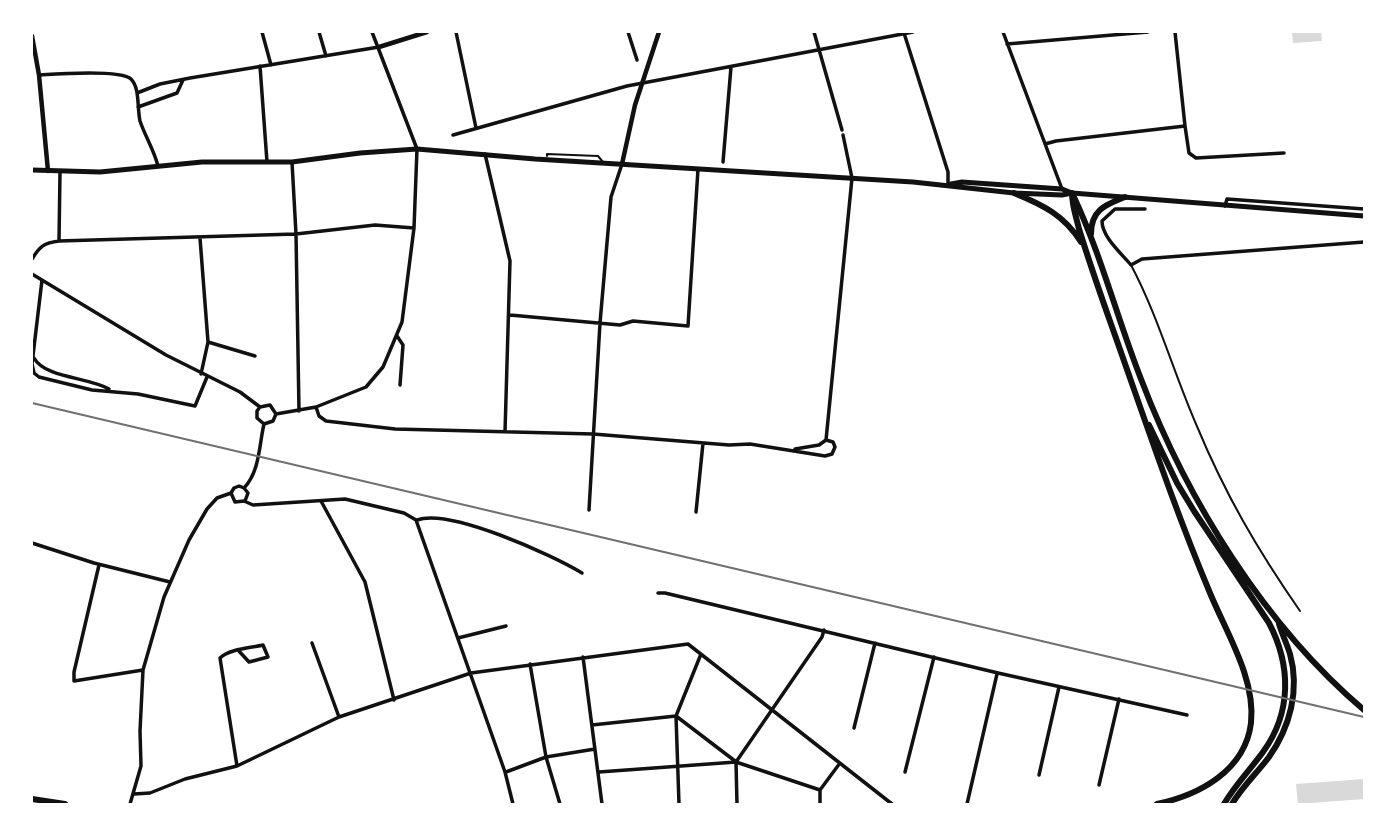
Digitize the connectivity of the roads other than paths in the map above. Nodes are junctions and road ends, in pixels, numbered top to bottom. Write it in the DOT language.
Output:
graph roads {
  1 [pos="262,32"];
  2 [pos="319,32"];
  3 [pos="372,32"];
  4 [pos="427,32"];
  5 [pos="456,32"];
  6 [pos="628,32"];
  7 [pos="659,32"];
  8 [pos="814,32"];
  9 [pos="903,32"];
  10 [pos="912,32"];
  11 [pos="1003,32"];
  12 [pos="1148,32"];
  13 [pos="1175,32"];
  14 [pos="32,36"];
  15 [pos="1007,44"];
  16 [pos="379,47"];
  17 [pos="819,49"];
  18 [pos="326,56"];
  19 [pos="637,61"];
  20 [pos="271,65"];
  21 [pos="260,66"];
  22 [pos="731,66"];
  23 [pos="39,75"];
  24 [pos="183,80"];
  25 [pos="642,83"];
  26 [pos="136,91"];
  27 [pos="138,107"];
  28 [pos="1185,126"];
  29 [pos="476,128"];
  30 [pos="453,135"];
  31 [pos="1045,144"];
  32 [pos="417,149"];
  33 [pos="1284,153"];
  34 [pos="485,154"];
  35 [pos="267,162"];
  36 [pos="292,162"];
  37 [pos="723,162"];
  38 [pos="622,164"];
  39 [pos="158,166"];
  40 [pos="698,169"];
  41 [pos="32,170"];
  42 [pos="48,171"];
  43 [pos="60,172"];
  44 [pos="852,178"];
  45 [pos="948,185"];
  46 [pos="1061,186"];
  47 [pos="1014,193"];
  48 [pos="1072,193"];
  49 [pos="1125,197"];
  50 [pos="1280,203"];
  51 [pos="1225,205"];
  52 [pos="1364,208"];
  53 [pos="1145,209"];
  54 [pos="1280,211"];
  55 [pos="1364,216"];
  56 [pos="414,228"];
  57 [pos="296,234"];
  58 [pos="200,238"];
  59 [pos="1092,239"];
  60 [pos="59,241"];
  61 [pos="1364,242"];
  62 [pos="1085,249"];
  63 [pos="32,259"];
  64 [pos="1131,265"];
  65 [pos="32,274"];
  66 [pos="42,280"];
  67 [pos="510,315"];
  68 [pos="600,323"];
  69 [pos="397,336"];
  70 [pos="208,342"];
  71 [pos="33,356"];
  72 [pos="255,356"];
  73 [pos="201,374"];
  74 [pos="207,377"];
  75 [pos="400,385"];
  76 [pos="110,390"];
  77 [pos="260,407"];
  78 [pos="316,407"];
  79 [pos="299,411"];
  80 [pos="1142,411"];
  81 [pos="276,414"];
  82 [pos="264,424"];
  83 [pos="505,432"];
  84 [pos="593,434"];
  85 [pos="826,440"];
  86 [pos="703,443"];
  87 [pos="819,445"];
  88 [pos="792,449"];
  89 [pos="821,454"];
  90 [pos="244,488"];
  91 [pos="231,492"];
  92 [pos="244,501"];
  93 [pos="321,501"];
  94 [pos="589,510"];
  95 [pos="696,512"];
  96 [pos="416,520"];
  97 [pos="32,543"];
  98 [pos="99,565"];
  99 [pos="582,573"];
  100 [pos="170,582"];
  101 [pos="658,593"];
  102 [pos="1300,611"];
  103 [pos="1279,622"];
  104 [pos="506,626"];
  105 [pos="824,631"];
  106 [pos="458,638"];
  107 [pos="312,643"];
  108 [pos="875,643"];
  109 [pos="238,650"];
  110 [pos="701,653"];
  111 [pos="583,657"];
  112 [pos="933,657"];
  113 [pos="530,664"];
  114 [pos="144,670"];
  115 [pos="471,673"];
  116 [pos="998,673"];
  117 [pos="1290,682"];
  118 [pos="1059,687"];
  119 [pos="394,699"];
  120 [pos="1119,699"];
  121 [pos="772,710"];
  122 [pos="1364,710"];
  123 [pos="1187,715"];
  124 [pos="677,716"];
  125 [pos="339,717"];
  126 [pos="1284,719"];
  127 [pos="592,725"];
  128 [pos="854,728"];
  129 [pos="595,749"];
  130 [pos="546,757"];
  131 [pos="736,762"];
  132 [pos="840,763"];
  133 [pos="237,766"];
  134 [pos="678,766"];
  135 [pos="505,772"];
  136 [pos="599,772"];
  137 [pos="905,772"];
  138 [pos="1039,775"];
  139 [pos="1099,785"];
  140 [pos="820,790"];
  141 [pos="134,794"];
  142 [pos="32,799"];
  143 [pos="65,804"];
  144 [pos="130,804"];
  145 [pos="513,804"];
  146 [pos="560,804"];
  147 [pos="602,804"];
  148 [pos="678,804"];
  149 [pos="737,804"];
  150 [pos="820,804"];
  151 [pos="892,804"];
  152 [pos="967,804"];
  153 [pos="1157,804"];
  154 [pos="1224,804"];
  155 [pos="1233,804"];
  1 -- 20 [label="street"];
  2 -- 18 [label="street"];
  3 -- 16 [label="street"];
  4 -- 16 [label="street"];
  5 -- 29 [label="street"];
  6 -- 19 [label="street"];
  7 -- 25 [label="street"];
  8 -- 17 [label="street"];
  9 -- 10 [label="street"];
  9 -- 17 [label="street"];
  9 -- 45 [label="street"];
  11 -- 15 [label="street"];
  12 -- 15 [label="street"];
  13 -- 28 [label="street"];
  14 -- 23 [label="street"];
  15 -- 31 [label="street"];
  16 -- 18 [label="street"];
  16 -- 32 [label="street"];
  17 -- 22 [label="street"];
  17 -- 44 [label="street"];
  18 -- 20 [label="street"];
  20 -- 21 [label="street"];
  21 -- 24 [label="street"];
  21 -- 35 [label="street"];
  22 -- 25 [label="street"];
  22 -- 37 [label="street"];
  23 -- 26 [label="street"];
  23 -- 42 [label="street"];
  24 -- 26 [label="street"];
  24 -- 27 [label="street"];
  25 -- 29 [label="street"];
  25 -- 38 [label="street"];
  26 -- 27 [label="street"];
  27 -- 39 [label="street"];
  28 -- 31 [label="street"];
  28 -- 33 [label="street"];
  29 -- 30 [label="street"];
  31 -- 46 [label="street"];
  32 -- 34 [label="main road"];
  32 -- 36 [label="main road"];
  32 -- 56 [label="street"];
  34 -- 38 [label="main road"];
  34 -- 67 [label="street"];
  35 -- 36 [label="main road"];
  35 -- 39 [label="main road"];
  36 -- 57 [label="street"];
  38 -- 40 [label="main road"];
  38 -- 68 [label="street"];
  39 -- 43 [label="main road"];
  40 -- 44 [label="main road"];
  40 -- 68 [label="street"];
  41 -- 42 [label="main road"];
  42 -- 43 [label="main road"];
  43 -- 60 [label="street"];
  44 -- 45 [label="main road"];
  44 -- 85 [label="street"];
  45 -- 46 [label="main road"];
  45 -- 47 [label="main road"];
  46 -- 48 [label="main road"];
  47 -- 48 [label="main road"];
  47 -- 62 [label="highway"];
  48 -- 49 [label="main road"];
  48 -- 59 [label="highway"];
  48 -- 62 [label="highway"];
  49 -- 51 [label="main road"];
  49 -- 59 [label="highway"];
  50 -- 51 [label="street"];
  50 -- 52 [label="street"];
  50 -- 54 [label="street"];
  51 -- 54 [label="main road"];
  53 -- 64 [label="street"];
  54 -- 55 [label="main road"];
  56 -- 57 [label="street"];
  56 -- 69 [label="street"];
  57 -- 58 [label="street"];
  57 -- 79 [label="street"];
  58 -- 60 [label="street"];
  58 -- 70 [label="street"];
  59 -- 103 [label="highway"];
  60 -- 63 [label="street"];
  61 -- 64 [label="street"];
  62 -- 80 [label="highway"];
  64 -- 102 [label="lane"];
  65 -- 66 [label="street"];
  66 -- 71 [label="street"];
  66 -- 73 [label="street"];
  67 -- 68 [label="street"];
  67 -- 83 [label="street"];
  68 -- 84 [label="street"];
  69 -- 75 [label="street"];
  69 -- 78 [label="street"];
  70 -- 72 [label="street"];
  70 -- 73 [label="street"];
  71 -- 76 [label="street"];
  71 -- 76 [label="street"];
  73 -- 74 [label="street"];
  74 -- 76 [label="street"];
  74 -- 77 [label="street"];
  77 -- 81 [label="street"];
  77 -- 82 [label="street"];
  78 -- 79 [label="street"];
  78 -- 83 [label="street"];
  79 -- 81 [label="street"];
  80 -- 117 [label="highway"];
  80 -- 153 [label="highway"];
  81 -- 82 [label="street"];
  82 -- 90 [label="street"];
  83 -- 84 [label="street"];
  84 -- 86 [label="street"];
  84 -- 94 [label="street"];
  85 -- 87 [label="street"];
  85 -- 89 [label="street"];
  86 -- 88 [label="street"];
  86 -- 95 [label="street"];
  87 -- 88 [label="street"];
  87 -- 89 [label="street"];
  88 -- 89 [label="street"];
  90 -- 91 [label="street"];
  90 -- 92 [label="street"];
  91 -- 92 [label="street"];
  91 -- 100 [label="street"];
  92 -- 93 [label="street"];
  93 -- 96 [label="street"];
  93 -- 119 [label="street"];
  96 -- 99 [label="street"];
  96 -- 106 [label="street"];
  97 -- 98 [label="street"];
  98 -- 100 [label="street"];
  98 -- 114 [label="street"];
  100 -- 114 [label="street"];
  101 -- 105 [label="street"];
  103 -- 117 [label="highway"];
  103 -- 122 [label="highway"];
  104 -- 106 [label="street"];
  105 -- 108 [label="street"];
  105 -- 121 [label="street"];
  106 -- 115 [label="street"];
  107 -- 125 [label="street"];
  108 -- 112 [label="street"];
  108 -- 128 [label="street"];
  109 -- 109 [label="street"];
  109 -- 133 [label="street"];
  110 -- 111 [label="street"];
  110 -- 121 [label="street"];
  110 -- 124 [label="street"];
  111 -- 113 [label="street"];
  111 -- 127 [label="street"];
  112 -- 116 [label="street"];
  112 -- 137 [label="street"];
  113 -- 115 [label="street"];
  113 -- 130 [label="street"];
  114 -- 141 [label="street"];
  115 -- 119 [label="street"];
  115 -- 135 [label="street"];
  116 -- 118 [label="street"];
  116 -- 152 [label="street"];
  117 -- 126 [label="highway"];
  118 -- 120 [label="street"];
  118 -- 138 [label="street"];
  119 -- 125 [label="street"];
  120 -- 123 [label="street"];
  120 -- 139 [label="street"];
  121 -- 131 [label="street"];
  121 -- 132 [label="street"];
  124 -- 127 [label="street"];
  124 -- 131 [label="street"];
  124 -- 134 [label="street"];
  125 -- 133 [label="street"];
  126 -- 154 [label="highway"];
  126 -- 155 [label="highway"];
  127 -- 129 [label="street"];
  129 -- 130 [label="street"];
  129 -- 136 [label="street"];
  130 -- 135 [label="street"];
  130 -- 146 [label="street"];
  131 -- 134 [label="street"];
  131 -- 140 [label="street"];
  131 -- 149 [label="street"];
  132 -- 140 [label="street"];
  132 -- 151 [label="street"];
  133 -- 141 [label="street"];
  134 -- 136 [label="street"];
  134 -- 148 [label="street"];
  135 -- 145 [label="street"];
  136 -- 147 [label="street"];
  140 -- 150 [label="street"];
  141 -- 144 [label="street"];
  142 -- 143 [label="highway"];
}
